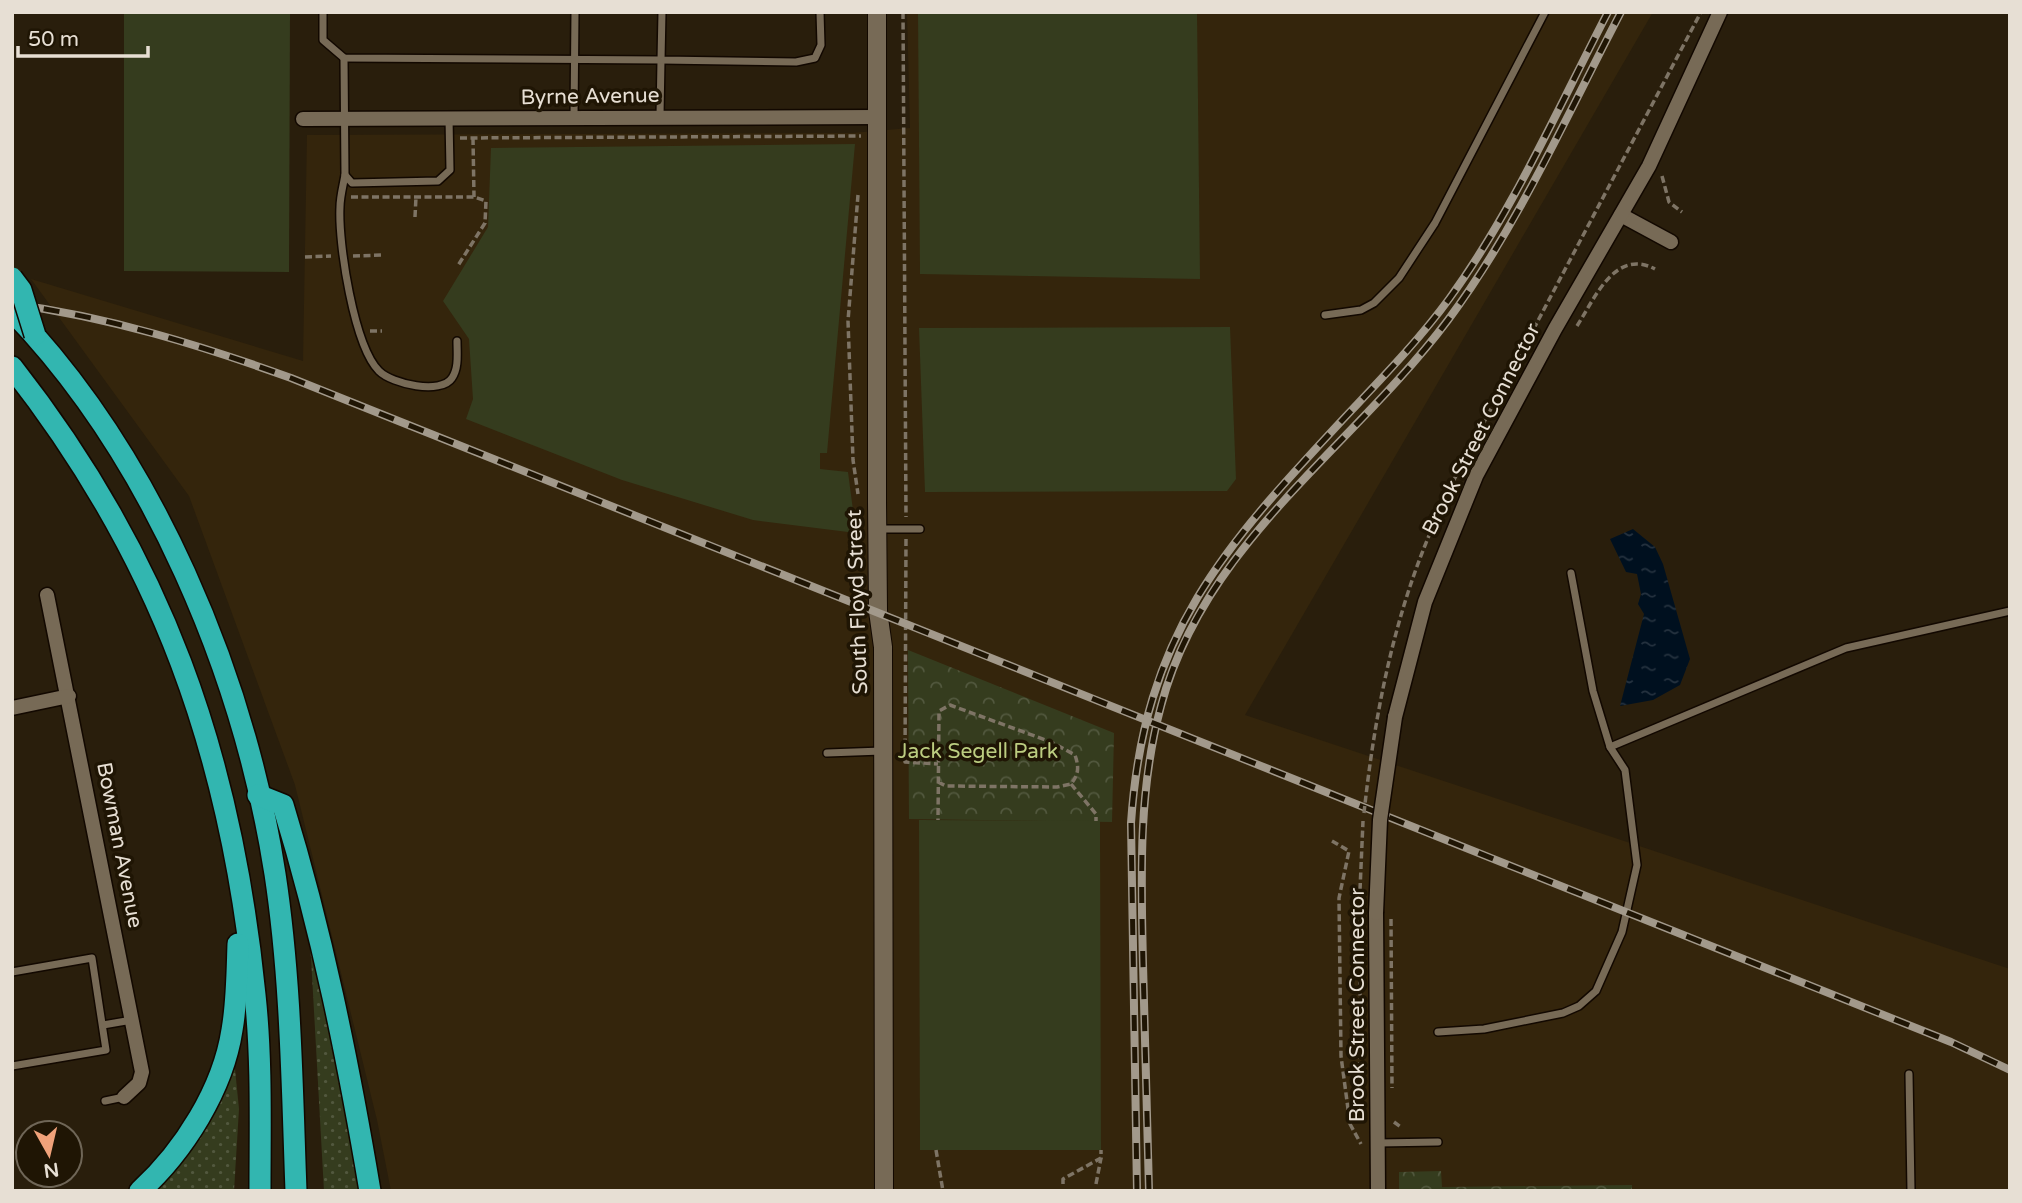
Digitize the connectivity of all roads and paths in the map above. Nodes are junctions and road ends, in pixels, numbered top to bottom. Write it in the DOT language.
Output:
graph roads {
  1 [pos="323,12"];
  2 [pos="575,12"];
  3 [pos="662,12"];
  4 [pos="820,12"];
  5 [pos="877,12"];
  6 [pos="903,12"];
  7 [pos="1545,12"];
  8 [pos="1701,12"];
  9 [pos="1720,12"];
  10 [pos="344,58"];
  11 [pos="575,58"];
  12 [pos="661,60"];
  13 [pos="660,116"];
  14 [pos="574,117"];
  15 [pos="877,117"];
  16 [pos="344,118"];
  17 [pos="449,118"];
  18 [pos="303,119"];
  19 [pos="460,138"];
  20 [pos="473,138"];
  21 [pos="861,147"];
  22 [pos="1664,170"];
  23 [pos="345,175"];
  24 [pos="859,185"];
  25 [pos="346,197"];
  26 [pos="416,197"];
  27 [pos="474,197"];
  28 [pos="1682,212"];
  29 [pos="1621,215"];
  30 [pos="415,217"];
  31 [pos="1671,242"];
  32 [pos="457,267"];
  33 [pos="1655,269"];
  34 [pos="12,278"];
  35 [pos="12,311"];
  36 [pos="1325,315"];
  37 [pos="1572,334"];
  38 [pos="36,335"];
  39 [pos="457,341"];
  40 [pos="12,367"];
  41 [pos="1504,385"];
  42 [pos="860,505"];
  43 [pos="877,529"];
  44 [pos="906,529"];
  45 [pos="920,529"];
  46 [pos="1571,573"];
  47 [pos="47,594"];
  48 [pos="2010,611"];
  49 [pos="69,696"];
  50 [pos="12,708"];
  51 [pos="1610,747"];
  52 [pos="883,751"];
  53 [pos="827,754"];
  54 [pos="938,764"];
  55 [pos="938,782"];
  56 [pos="1071,784"];
  57 [pos="258,796"];
  58 [pos="939,820"];
  59 [pos="1096,821"];
  60 [pos="1332,841"];
  61 [pos="240,890"];
  62 [pos="1391,912"];
  63 [pos="12,972"];
  64 [pos="1333,1017"];
  65 [pos="1341,1017"];
  66 [pos="133,1020"];
  67 [pos="103,1025"];
  68 [pos="1438,1031"];
  69 [pos="12,1066"];
  70 [pos="1909,1074"];
  71 [pos="1392,1088"];
  72 [pos="124,1097"];
  73 [pos="105,1101"];
  74 [pos="1438,1142"];
  75 [pos="1378,1143"];
  76 [pos="1361,1144"];
  77 [pos="936,1150"];
  78 [pos="1101,1150"];
  79 [pos="1101,1158"];
  80 [pos="1063,1184"];
  81 [pos="1096,1184"];
  82 [pos="140,1191"];
  83 [pos="260,1191"];
  84 [pos="296,1191"];
  85 [pos="370,1191"];
  86 [pos="884,1191"];
  87 [pos="943,1191"];
  88 [pos="1378,1191"];
  89 [pos="1911,1191"];
  1 -- 10 [label="lane"];
  2 -- 11 [label="lane"];
  3 -- 12 [label="lane"];
  4 -- 12 [label="lane"];
  5 -- 15 [label="street, South Floyd Street"];
  6 -- 44 [label="path"];
  7 -- 36 [label="lane"];
  8 -- 41 [label="path"];
  9 -- 29 [label="street, Brook Street Connector"];
  10 -- 11 [label="lane"];
  10 -- 16 [label="lane"];
  11 -- 12 [label="lane"];
  11 -- 14 [label="lane"];
  12 -- 13 [label="lane"];
  13 -- 14 [label="street, Byrne Avenue"];
  13 -- 15 [label="street, Byrne Avenue"];
  14 -- 17 [label="street, Byrne Avenue"];
  15 -- 43 [label="street, South Floyd Street"];
  16 -- 17 [label="street, Byrne Avenue"];
  16 -- 18 [label="street, Byrne Avenue"];
  16 -- 23 [label="lane"];
  17 -- 23 [label="lane"];
  19 -- 20 [label="path"];
  20 -- 21 [label="path"];
  20 -- 27 [label="path"];
  22 -- 28 [label="path"];
  23 -- 39 [label="lane"];
  24 -- 42 [label="path"];
  25 -- 26 [label="path"];
  26 -- 27 [label="path"];
  26 -- 30 [label="path"];
  27 -- 32 [label="path"];
  29 -- 31 [label="street"];
  29 -- 75 [label="street, Brook Street Connector, bridge"];
  33 -- 37 [label="path"];
  34 -- 38 [label="highway, bridge"];
  35 -- 38 [label="highway"];
  38 -- 57 [label="highway"];
  40 -- 61 [label="highway"];
  43 -- 44 [label="lane"];
  43 -- 52 [label="street, South Floyd Street"];
  44 -- 45 [label="lane"];
  44 -- 54 [label="path"];
  46 -- 51 [label="lane"];
  47 -- 49 [label="street, Bowman Avenue"];
  48 -- 51 [label="lane"];
  49 -- 50 [label="street"];
  49 -- 66 [label="street, Bowman Avenue"];
  51 -- 68 [label="lane"];
  52 -- 53 [label="lane"];
  52 -- 86 [label="street, South Floyd Street"];
  54 -- 55 [label="path"];
  54 -- 56 [label="path"];
  55 -- 56 [label="path"];
  55 -- 58 [label="path"];
  56 -- 59 [label="path"];
  57 -- 84 [label="highway"];
  57 -- 85 [label="highway"];
  60 -- 65 [label="path"];
  61 -- 82 [label="highway"];
  61 -- 83 [label="highway"];
  62 -- 71 [label="path, bridge"];
  63 -- 67 [label="lane"];
  64 -- 65 [label="path"];
  65 -- 76 [label="path"];
  66 -- 67 [label="lane"];
  66 -- 72 [label="street, Bowman Avenue"];
  67 -- 69 [label="lane"];
  70 -- 89 [label="lane"];
  72 -- 73 [label="lane"];
  74 -- 75 [label="lane"];
  75 -- 88 [label="street, Brook Street Connector"];
  77 -- 87 [label="path"];
  78 -- 79 [label="path"];
  79 -- 80 [label="path"];
  79 -- 81 [label="path"];
}
